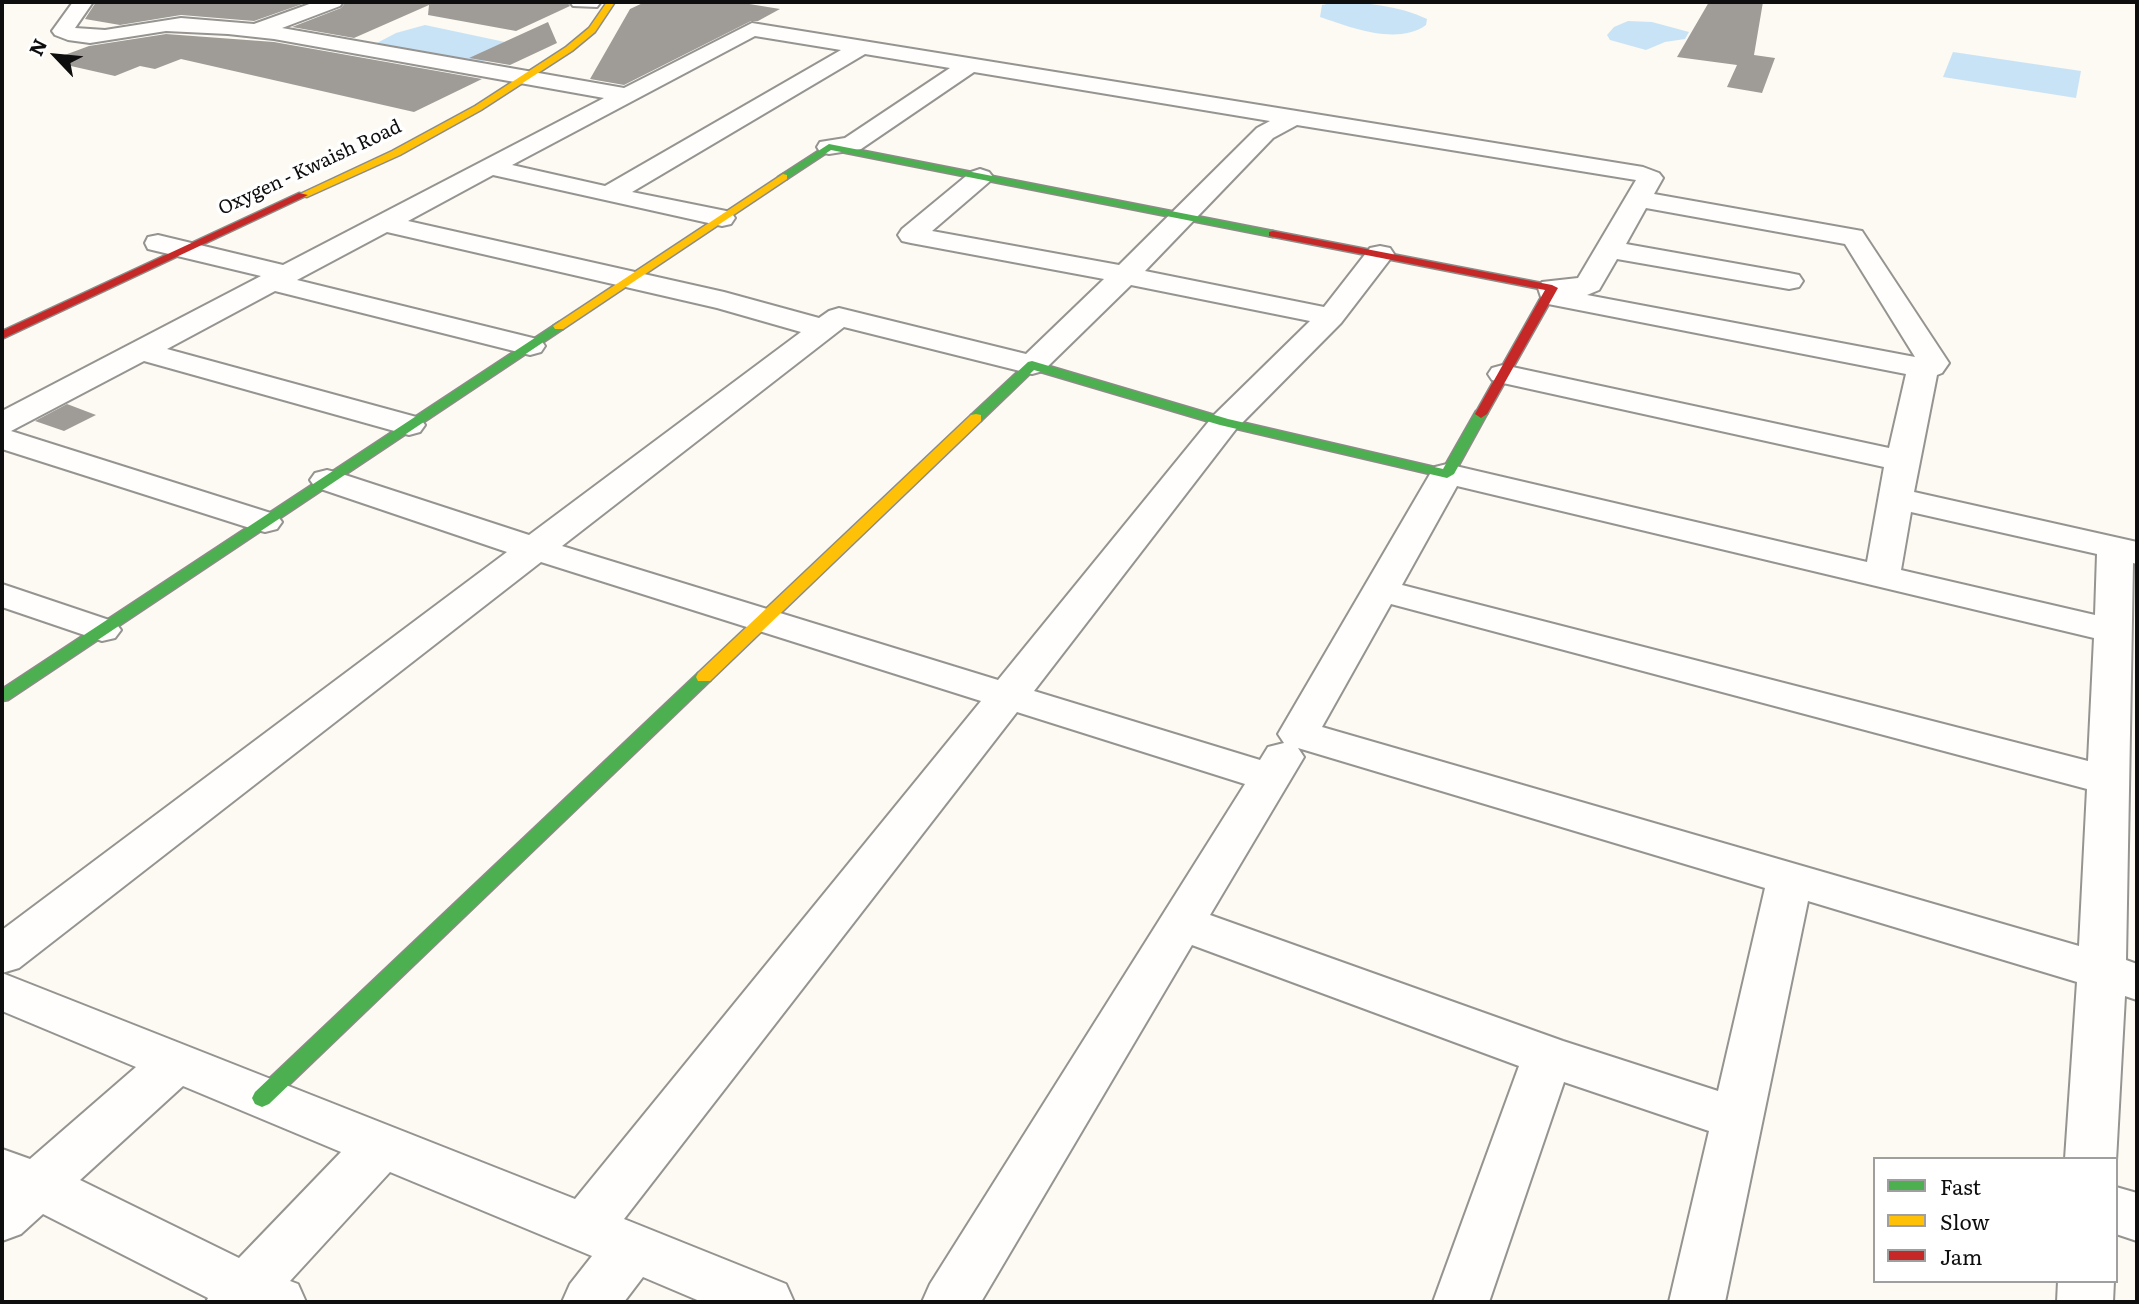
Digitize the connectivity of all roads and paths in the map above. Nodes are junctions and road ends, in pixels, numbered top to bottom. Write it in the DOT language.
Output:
graph roads {
  1 [pos="83,2"];
  2 [pos="332,2"];
  3 [pos="593,2"];
  4 [pos="254,31"];
  5 [pos="862,47"];
  6 [pos="970,65"];
  7 [pos="519,75"];
  8 [pos="627,95"];
  9 [pos="1290,118"];
  10 [pos="829,147"];
  11 [pos="489,167"];
  12 [pos="980,177"];
  13 [pos="609,195"];
  14 [pos="1639,199"];
  15 [pos="1185,216"];
  16 [pos="722,218"];
  17 [pos="383,223"];
  18 [pos="1806,228"];
  19 [pos="173,240"];
  20 [pos="1609,248"];
  21 [pos="1380,254"];
  22 [pos="1125,275"];
  23 [pos="278,278"];
  24 [pos="630,279"];
  25 [pos="1550,292"];
  26 [pos="1781,310"];
  27 [pos="1331,317"];
  28 [pos="824,329"];
  29 [pos="2,335"];
  30 [pos="530,346"];
  31 [pos="140,351"];
  32 [pos="1032,365"];
  33 [pos="1923,368"];
  34 [pos="1503,374"];
  35 [pos="1225,422"];
  36 [pos="2,424"];
  37 [pos="410,425"];
  38 [pos="2,439"];
  39 [pos="1902,461"];
  40 [pos="1447,474"];
  41 [pos="327,480"];
  42 [pos="1896,498"];
  43 [pos="265,522"];
  44 [pos="535,548"];
  45 [pos="2126,551"];
  46 [pos="1882,577"];
  47 [pos="1380,590"];
  48 [pos="2,595"];
  49 [pos="764,620"];
  50 [pos="102,630"];
  51 [pos="2113,631"];
  52 [pos="2,696"];
  53 [pos="1006,697"];
  54 [pos="1297,734"];
  55 [pos="1271,778"];
  56 [pos="2108,780"];
  57 [pos="1790,879"];
  58 [pos="1182,923"];
  59 [pos="2,954"];
  60 [pos="2120,977"];
  61 [pos="2,991"];
  62 [pos="1548,1056"];
  63 [pos="176,1062"];
  64 [pos="262,1098"];
  65 [pos="1737,1119"];
  66 [pos="381,1146"];
  67 [pos="2091,1157"];
  68 [pos="14,1192"];
  69 [pos="2118,1211"];
  70 [pos="2137,1217"];
  71 [pos="608,1238"];
  72 [pos="2086,1283"];
  73 [pos="253,1298"];
  74 [pos="590,1302"];
  75 [pos="766,1302"];
  76 [pos="950,1302"];
  77 [pos="1461,1302"];
  78 [pos="1698,1302"];
  79 [pos="2085,1302"];
  1 -- 4 [label="street"];
  2 -- 4 [label="street"];
  3 -- 7 [label="street, Oxygen - Kwaish Road"];
  4 -- 7 [label="street"];
  5 -- 6 [label="street"];
  5 -- 8 [label="street"];
  5 -- 13 [label="street"];
  6 -- 9 [label="street"];
  6 -- 10 [label="street"];
  7 -- 8 [label="street"];
  7 -- 19 [label="street, Oxygen - Kwaish Road"];
  7 -- 19 [label="street, Oxygen - Kwaish Road"];
  8 -- 11 [label="street"];
  9 -- 14 [label="street"];
  9 -- 15 [label="street"];
  10 -- 12 [label="street"];
  10 -- 16 [label="street"];
  11 -- 13 [label="street"];
  11 -- 17 [label="street"];
  12 -- 15 [label="street"];
  12 -- 22 [label="street"];
  13 -- 16 [label="street"];
  14 -- 18 [label="street"];
  14 -- 20 [label="street"];
  15 -- 21 [label="street"];
  15 -- 22 [label="street"];
  16 -- 24 [label="street"];
  17 -- 23 [label="street"];
  17 -- 24 [label="street"];
  18 -- 26 [label="street"];
  18 -- 33 [label="street"];
  19 -- 23 [label="street"];
  19 -- 29 [label="street, Oxygen - Kwaish Road"];
  20 -- 25 [label="street"];
  20 -- 26 [label="street"];
  21 -- 25 [label="street"];
  21 -- 27 [label="street"];
  22 -- 27 [label="street"];
  22 -- 32 [label="street"];
  23 -- 30 [label="street"];
  23 -- 31 [label="street"];
  24 -- 28 [label="street"];
  24 -- 30 [label="street"];
  25 -- 26 [label="street"];
  25 -- 34 [label="street"];
  26 -- 33 [label="street"];
  27 -- 35 [label="street"];
  28 -- 32 [label="street"];
  28 -- 44 [label="street"];
  30 -- 37 [label="street"];
  31 -- 36 [label="street"];
  31 -- 37 [label="street"];
  32 -- 35 [label="street"];
  32 -- 49 [label="street"];
  33 -- 39 [label="street"];
  34 -- 39 [label="street"];
  34 -- 40 [label="street"];
  35 -- 40 [label="street"];
  35 -- 53 [label="street"];
  37 -- 41 [label="street"];
  38 -- 43 [label="street"];
  39 -- 42 [label="street"];
  40 -- 46 [label="street"];
  40 -- 47 [label="street"];
  41 -- 43 [label="street"];
  41 -- 44 [label="street"];
  42 -- 45 [label="street"];
  42 -- 46 [label="street"];
  43 -- 50 [label="street"];
  44 -- 49 [label="street"];
  44 -- 59 [label="street"];
  45 -- 51 [label="street"];
  46 -- 51 [label="street"];
  47 -- 54 [label="street"];
  47 -- 56 [label="street"];
  48 -- 50 [label="street"];
  49 -- 53 [label="street"];
  49 -- 64 [label="street"];
  50 -- 52 [label="street"];
  51 -- 56 [label="street"];
  53 -- 55 [label="street"];
  53 -- 71 [label="street"];
  54 -- 55 [label="street"];
  54 -- 57 [label="street"];
  55 -- 58 [label="street"];
  56 -- 60 [label="street"];
  57 -- 60 [label="street"];
  57 -- 65 [label="street"];
  58 -- 62 [label="street"];
  58 -- 76 [label="street"];
  60 -- 67 [label="street"];
  61 -- 63 [label="street"];
  62 -- 65 [label="street"];
  62 -- 77 [label="street"];
  63 -- 64 [label="street"];
  63 -- 68 [label="street"];
  64 -- 66 [label="street"];
  65 -- 78 [label="street"];
  66 -- 71 [label="street"];
  66 -- 73 [label="street"];
  68 -- 73 [label="street"];
  69 -- 70 [label="street"];
  71 -- 74 [label="street"];
  71 -- 75 [label="street"];
  72 -- 79 [label="street"];
}
